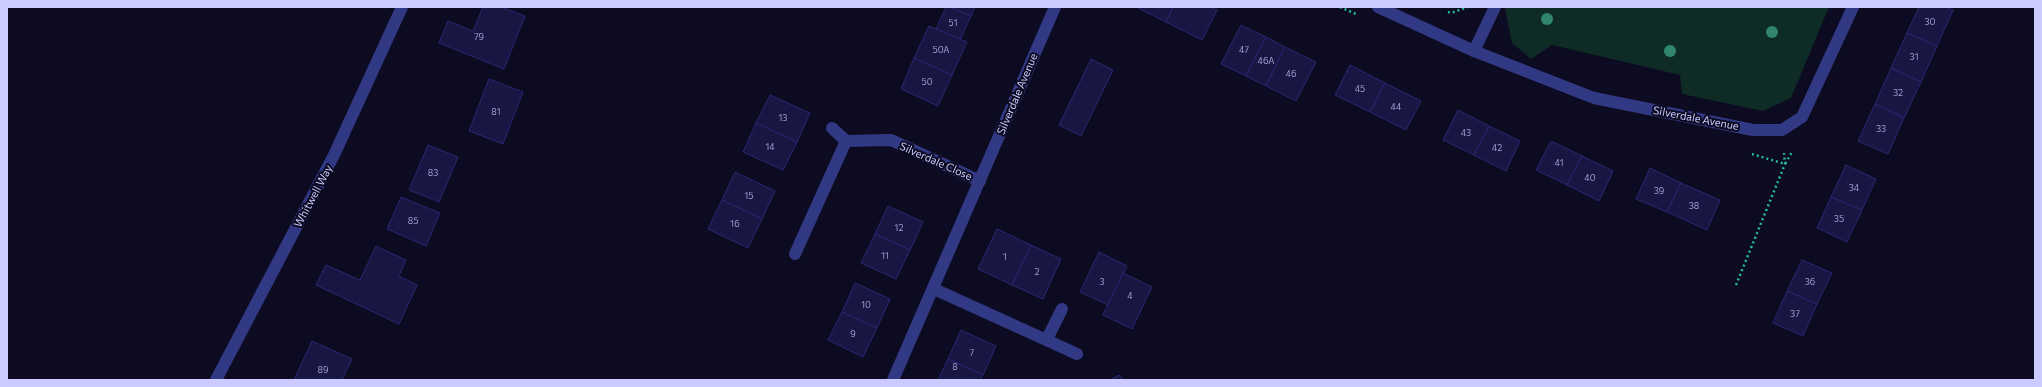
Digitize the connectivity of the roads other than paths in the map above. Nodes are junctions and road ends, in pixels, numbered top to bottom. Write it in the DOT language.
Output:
graph roads {
  1 [pos="402,7"];
  2 [pos="1055,7"];
  3 [pos="1378,7"];
  4 [pos="1495,7"];
  5 [pos="1853,7"];
  6 [pos="1474,51"];
  7 [pos="832,128"];
  8 [pos="846,141"];
  9 [pos="980,181"];
  10 [pos="794,254"];
  11 [pos="934,289"];
  12 [pos="1062,309"];
  13 [pos="1047,339"];
  14 [pos="1077,354"];
  15 [pos="894,379"];
  16 [pos="216,380"];
  1 -- 16 [label="street, Whitwell Way"];
  2 -- 9 [label="street, Silverdale Avenue"];
  3 -- 6 [label="street, Silverdale Avenue"];
  4 -- 6 [label="street"];
  5 -- 6 [label="street, Silverdale Avenue"];
  7 -- 8 [label="street"];
  8 -- 9 [label="street, Silverdale Close"];
  8 -- 10 [label="street"];
  9 -- 11 [label="street, Silverdale Close"];
  11 -- 13 [label="street"];
  11 -- 15 [label="street, Silverdale Close"];
  12 -- 13 [label="street"];
  13 -- 14 [label="street"];
}
